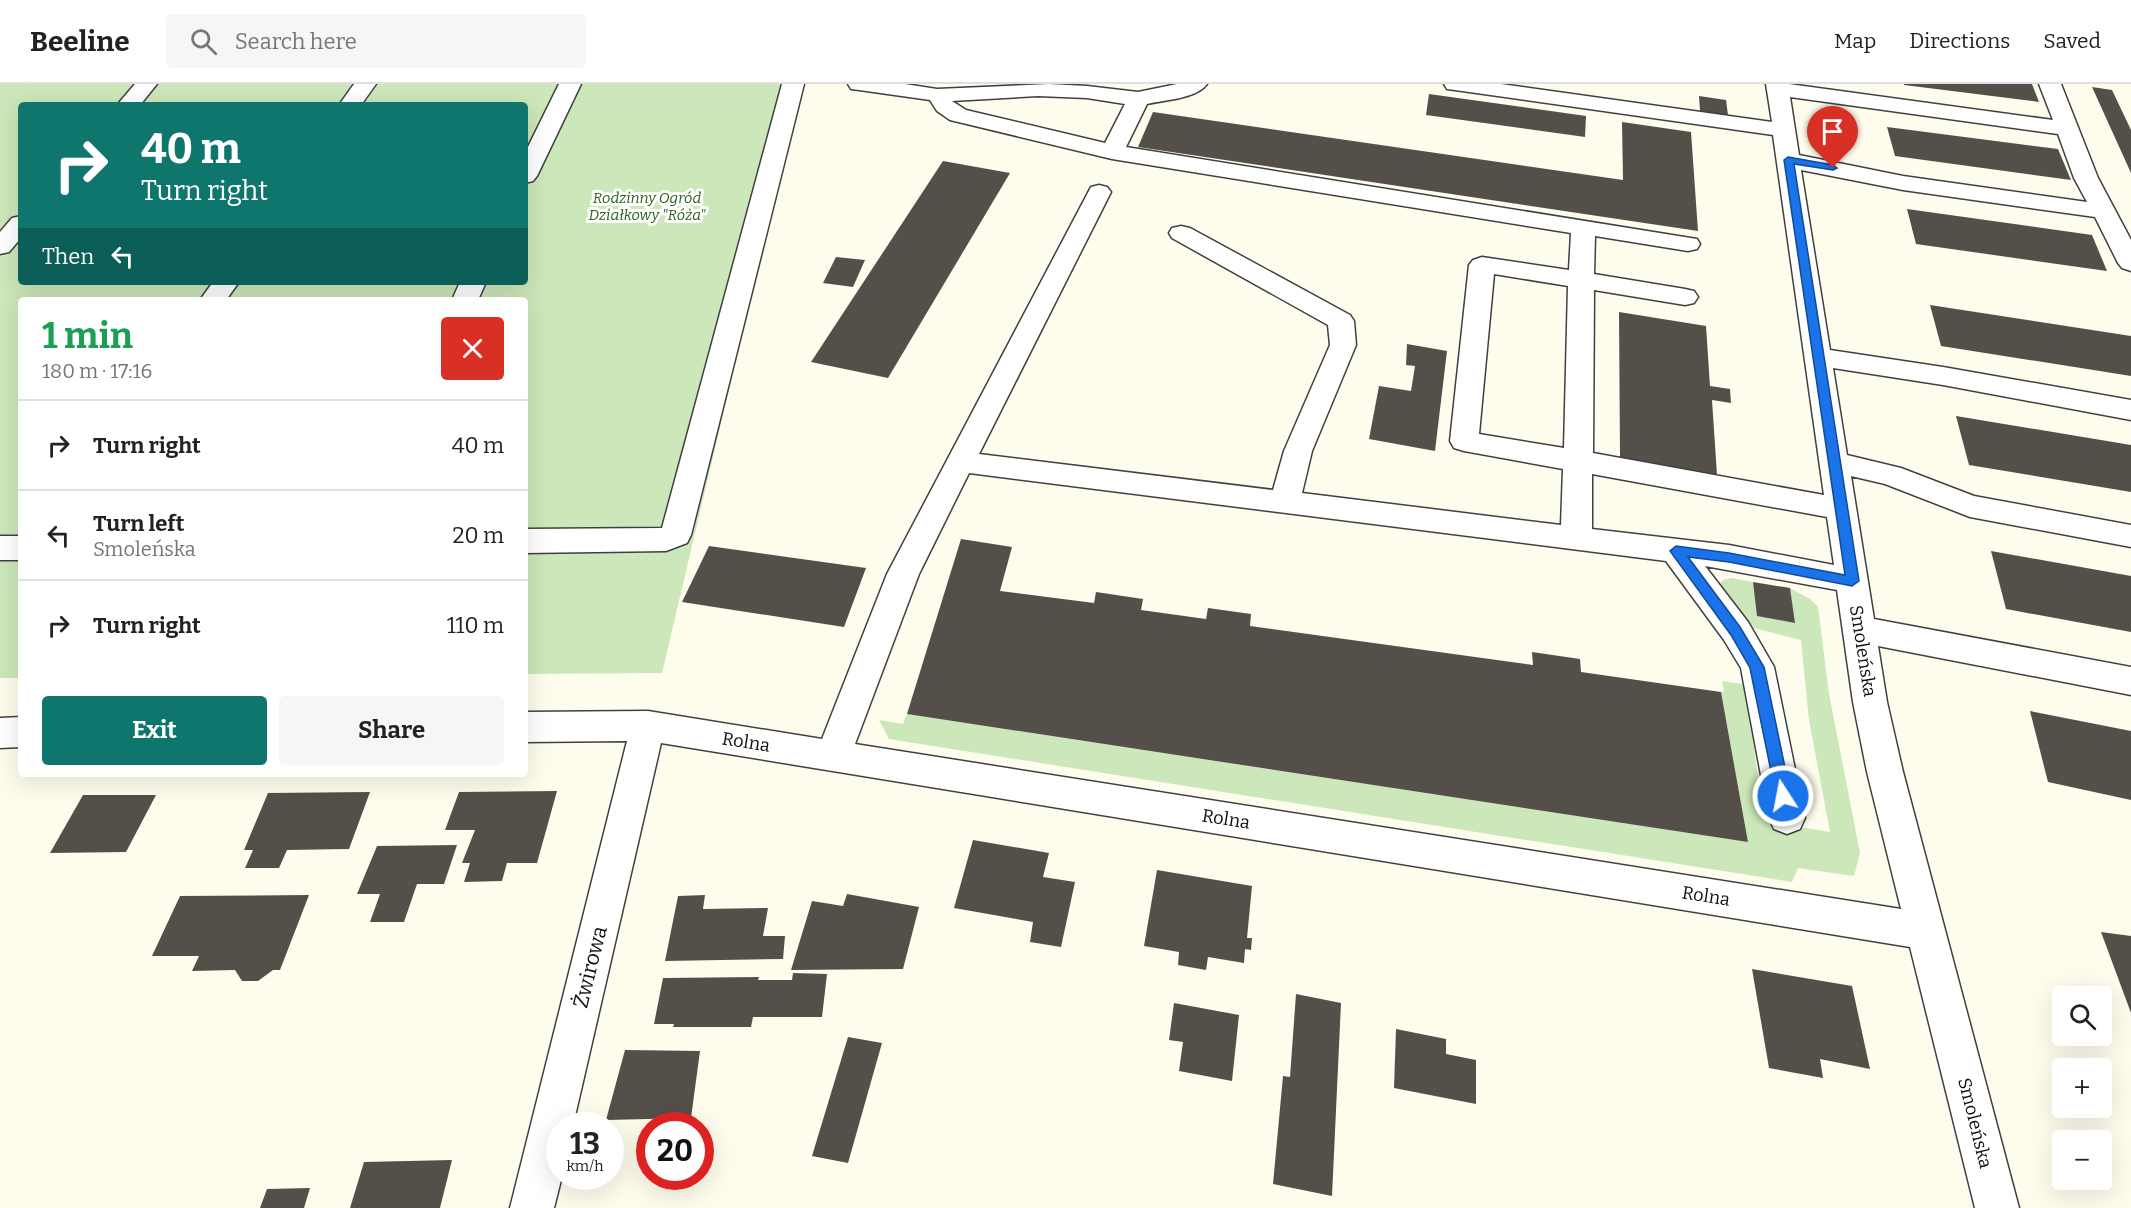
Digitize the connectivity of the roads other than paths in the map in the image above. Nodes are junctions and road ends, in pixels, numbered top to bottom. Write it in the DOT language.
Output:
graph roads {
  1 [pos="147,84"];
  2 [pos="365,84"];
  3 [pos="570,84"];
  4 [pos="793,84"];
  5 [pos="859,84"];
  6 [pos="1196,84"];
  7 [pos="1455,84"];
  8 [pos="2050,84"];
  9 [pos="1778,87"];
  10 [pos="937,95"];
  11 [pos="1138,99"];
  12 [pos="131,102"];
  13 [pos="352,102"];
  14 [pos="2066,128"];
  15 [pos="1786,145"];
  16 [pos="1112,152"];
  17 [pos="528,170"];
  18 [pos="1099,192"];
  19 [pos="2103,211"];
  20 [pos="18,226"];
  21 [pos="1583,227"];
  22 [pos="1181,233"];
  23 [pos="1688,244"];
  24 [pos="0,246"];
  25 [pos="2131,263"];
  26 [pos="1581,280"];
  27 [pos="1685,297"];
  28 [pos="1817,357"];
  29 [pos="2131,410"];
  30 [pos="1578,461"];
  31 [pos="961,462"];
  32 [pos="1834,462"];
  33 [pos="1285,502"];
  34 [pos="1841,509"];
  35 [pos="2131,536"];
  36 [pos="1576,538"];
  37 [pos="528,541"];
  38 [pos="0,548"];
  39 [pos="18,548"];
  40 [pos="1676,551"];
  41 [pos="1852,581"];
  42 [pos="1859,629"];
  43 [pos="2131,681"];
  44 [pos="648,726"];
  45 [pos="528,727"];
  46 [pos="18,732"];
  47 [pos="0,733"];
  48 [pos="833,756"];
  49 [pos="1787,818"];
  50 [pos="1926,931"];
  51 [pos="532,1208"];
  52 [pos="1996,1208"];
  1 -- 12 [label="street"];
  2 -- 13 [label="street"];
  3 -- 17 [label="street"];
  4 -- 37 [label="street"];
  5 -- 10 [label="street"];
  6 -- 11 [label="street"];
  7 -- 15 [label="street"];
  8 -- 14 [label="street"];
  9 -- 14 [label="street"];
  9 -- 15 [label="street, Smoleńska"];
  10 -- 11 [label="street"];
  10 -- 16 [label="street"];
  11 -- 16 [label="street"];
  14 -- 19 [label="street"];
  15 -- 19 [label="street"];
  15 -- 28 [label="street, Smoleńska"];
  16 -- 21 [label="street"];
  18 -- 31 [label="street"];
  19 -- 25 [label="street"];
  20 -- 24 [label="street"];
  21 -- 23 [label="street"];
  21 -- 26 [label="street"];
  22 -- 33 [label="street"];
  26 -- 27 [label="street"];
  26 -- 30 [label="street"];
  26 -- 30 [label="street"];
  28 -- 29 [label="street"];
  28 -- 32 [label="street, Smoleńska"];
  30 -- 34 [label="street"];
  30 -- 36 [label="street"];
  31 -- 33 [label="street"];
  31 -- 48 [label="street"];
  32 -- 34 [label="street, Smoleńska"];
  32 -- 35 [label="street"];
  33 -- 36 [label="street"];
  34 -- 41 [label="street, Smoleńska"];
  36 -- 40 [label="street"];
  38 -- 39 [label="street"];
  40 -- 41 [label="street"];
  40 -- 49 [label="street"];
  41 -- 42 [label="street, Smoleńska"];
  42 -- 43 [label="street"];
  42 -- 50 [label="street, Smoleńska"];
  44 -- 45 [label="street, Rolna"];
  44 -- 48 [label="street, Rolna"];
  44 -- 51 [label="street, Żwirowa"];
  46 -- 47 [label="street"];
  48 -- 50 [label="street, Rolna"];
  50 -- 52 [label="street, Smoleńska"];
}
